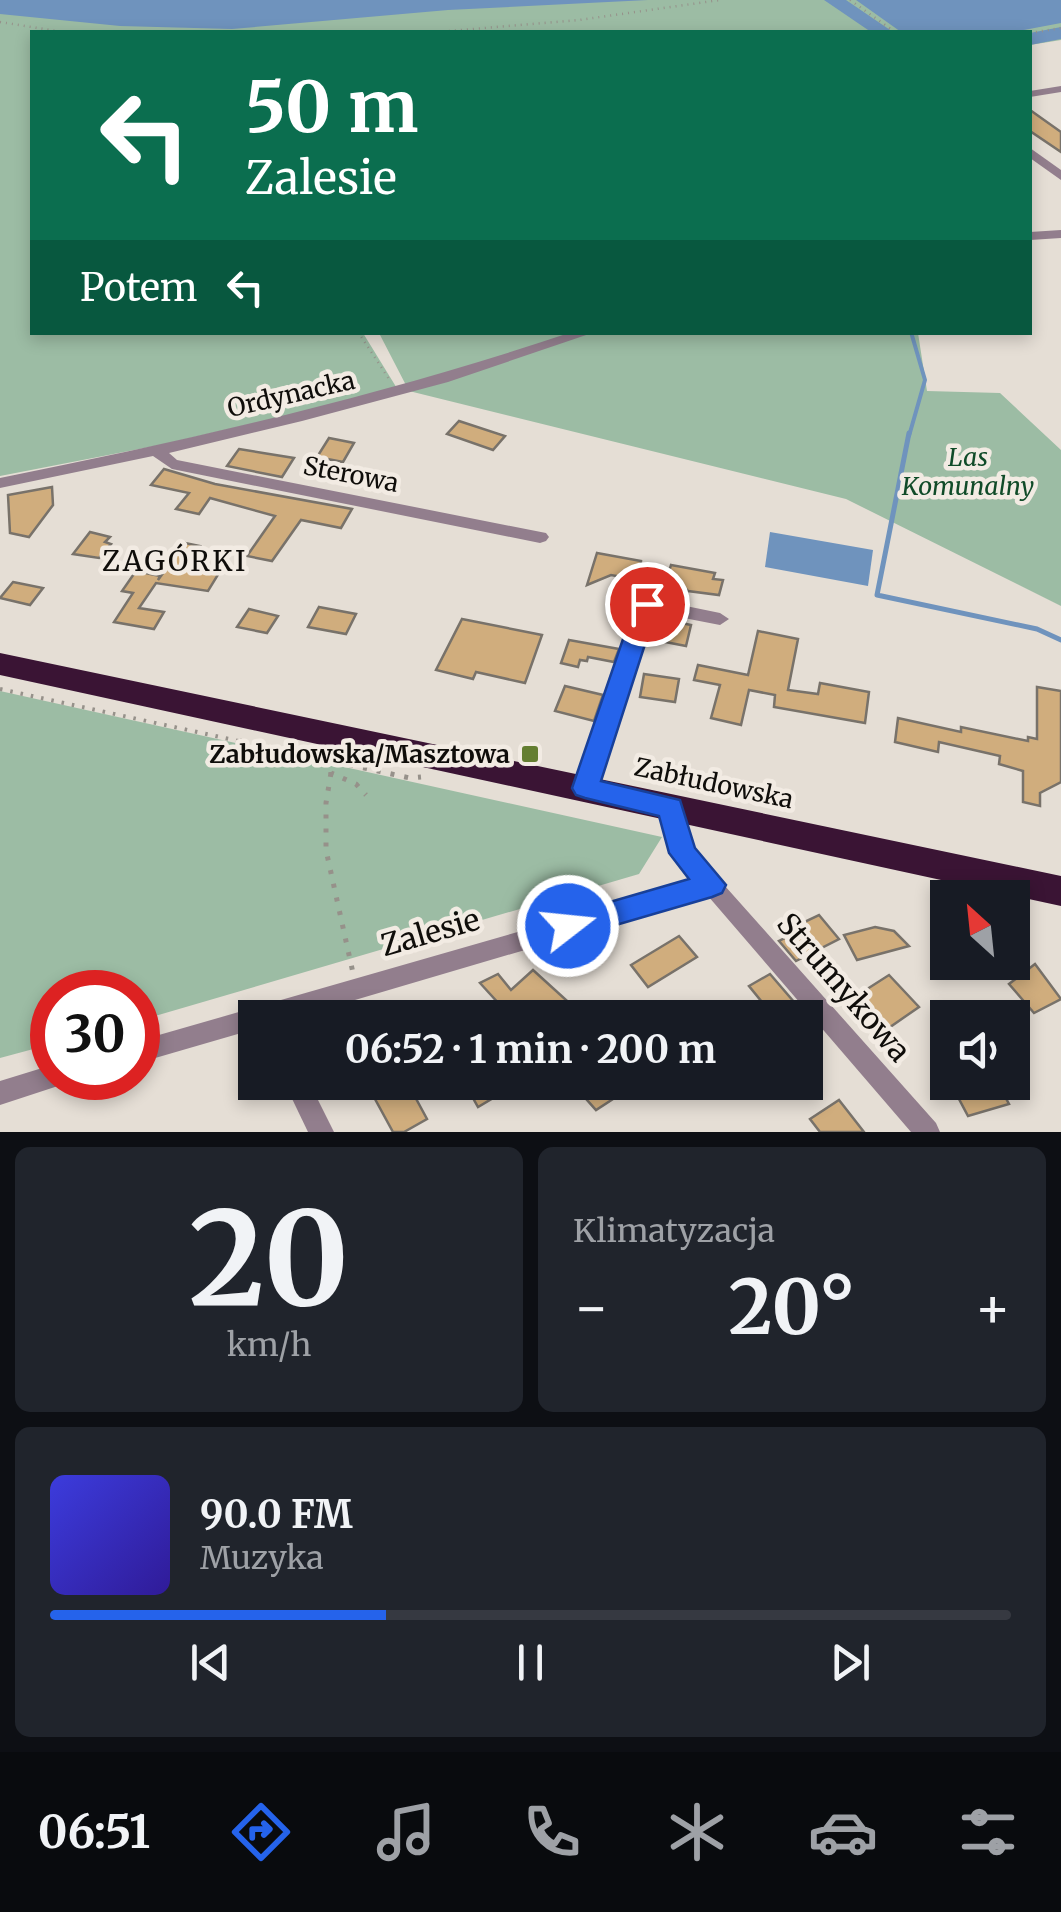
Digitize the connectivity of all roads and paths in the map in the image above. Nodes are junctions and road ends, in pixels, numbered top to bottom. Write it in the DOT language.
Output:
graph roads {
  1 [pos="720,0"];
  2 [pos="850,0"];
  3 [pos="0,22"];
  4 [pos="1061,28"];
  5 [pos="50,30"];
  6 [pos="460,30"];
  7 [pos="893,30"];
  8 [pos="1032,33"];
  9 [pos="1061,89"];
  10 [pos="1032,94"];
  11 [pos="1032,154"];
  12 [pos="1061,176"];
  13 [pos="1061,234"];
  14 [pos="1032,236"];
  15 [pos="360,335"];
  16 [pos="579,335"];
  17 [pos="398,394"];
  18 [pos="157,452"];
  19 [pos="0,484"];
  20 [pos="540,537"];
  21 [pos="720,619"];
  22 [pos="0,664"];
  23 [pos="338,736"];
  24 [pos="331,772"];
  25 [pos="585,788"];
  26 [pos="366,795"];
  27 [pos="670,808"];
  28 [pos="712,885"];
  29 [pos="1061,891"];
  30 [pos="352,989"];
  31 [pos="317,1000"];
  32 [pos="238,1024"];
  33 [pos="160,1046"];
  34 [pos="30,1084"];
  35 [pos="0,1093"];
  36 [pos="305,1100"];
  37 [pos="320,1132"];
  38 [pos="928,1132"];
  1 -- 6 [label="path"];
  2 -- 7 [label="path"];
  3 -- 5 [label="path"];
  4 -- 8 [label="path"];
  9 -- 10 [label="street"];
  11 -- 12 [label="street"];
  13 -- 14 [label="street"];
  15 -- 17 [label="path"];
  16 -- 17 [label="street, Ordynacka"];
  17 -- 18 [label="street, Ordynacka"];
  18 -- 19 [label="street, Ordynacka"];
  18 -- 20 [label="street, Sterowa"];
  21 -- 25 [label="street"];
  22 -- 23 [label="highway, Zabłudowska"];
  23 -- 24 [label="path"];
  23 -- 25 [label="highway, Zabłudowska"];
  24 -- 26 [label="path"];
  24 -- 30 [label="path"];
  25 -- 27 [label="highway, Zabłudowska"];
  27 -- 28 [label="street"];
  27 -- 29 [label="highway, Zabłudowska"];
  28 -- 30 [label="street, Zalesie"];
  28 -- 38 [label="street, Strumykowa"];
  30 -- 31 [label="street, Zalesie"];
  32 -- 33 [label="street, Zalesie"];
  34 -- 35 [label="street"];
  36 -- 37 [label="street"];
}
